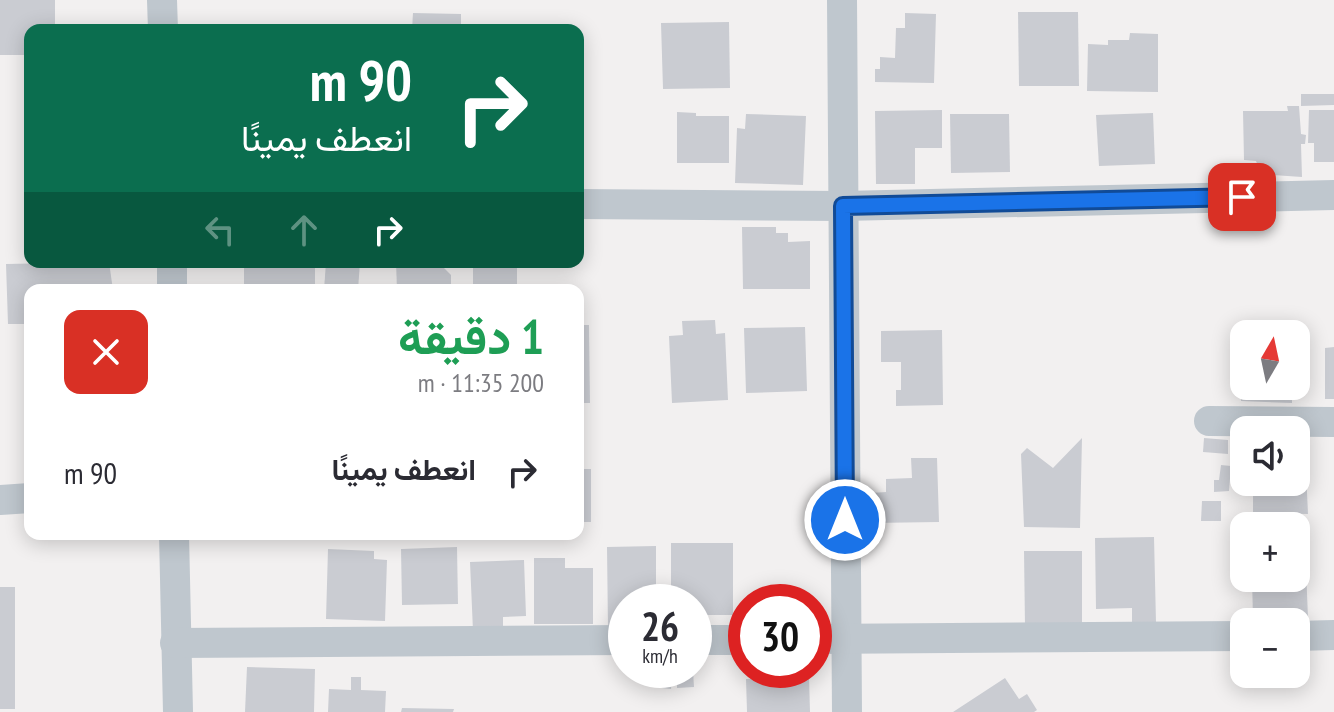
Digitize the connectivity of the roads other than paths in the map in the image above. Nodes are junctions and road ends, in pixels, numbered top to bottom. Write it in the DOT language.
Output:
graph roads {
  1 [pos="162,0"];
  2 [pos="842,0"];
  3 [pos="163,24"];
  4 [pos="1334,195"];
  5 [pos="584,204"];
  6 [pos="843,206"];
  7 [pos="1209,421"];
  8 [pos="1334,422"];
  9 [pos="24,498"];
  10 [pos="0,500"];
  11 [pos="174,540"];
  12 [pos="1334,635"];
  13 [pos="1230,636"];
  14 [pos="1310,636"];
  15 [pos="832,639"];
  16 [pos="846,639"];
  17 [pos="608,640"];
  18 [pos="175,643"];
  19 [pos="178,712"];
  20 [pos="847,712"];
  1 -- 3 [label="street"];
  2 -- 6 [label="street"];
  4 -- 6 [label="street"];
  5 -- 6 [label="street"];
  6 -- 16 [label="street"];
  7 -- 8 [label="street"];
  9 -- 10 [label="street"];
  11 -- 18 [label="street"];
  12 -- 14 [label="street"];
  13 -- 16 [label="street"];
  15 -- 16 [label="street"];
  16 -- 20 [label="street"];
  17 -- 18 [label="street"];
  18 -- 19 [label="street"];
}
